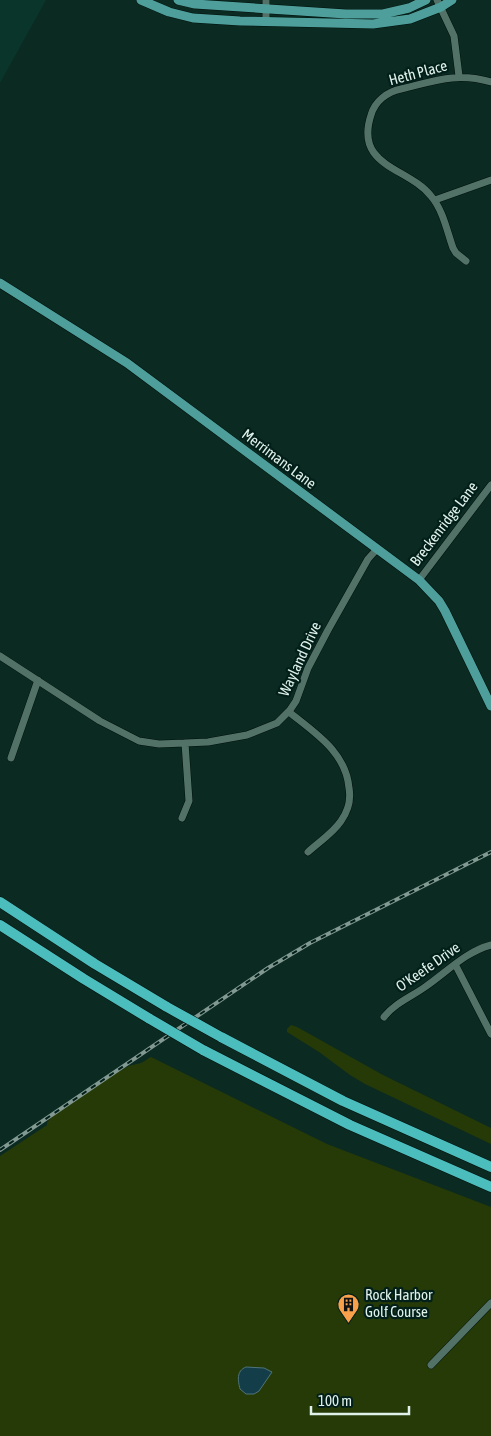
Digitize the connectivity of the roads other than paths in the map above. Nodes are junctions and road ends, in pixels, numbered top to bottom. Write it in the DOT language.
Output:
graph roads {
  1 [pos="141,0"];
  2 [pos="178,0"];
  3 [pos="426,0"];
  4 [pos="452,0"];
  5 [pos="439,3"];
  6 [pos="266,4"];
  7 [pos="266,22"];
  8 [pos="459,76"];
  9 [pos="491,82"];
  10 [pos="491,180"];
  11 [pos="435,200"];
  12 [pos="466,261"];
  13 [pos="0,283"];
  14 [pos="491,485"];
  15 [pos="377,549"];
  16 [pos="419,580"];
  17 [pos="0,656"];
  18 [pos="38,680"];
  19 [pos="491,706"];
  20 [pos="288,712"];
  21 [pos="186,743"];
  22 [pos="12,758"];
  23 [pos="182,818"];
  24 [pos="308,852"];
  25 [pos="0,902"];
  26 [pos="0,926"];
  27 [pos="491,944"];
  28 [pos="456,964"];
  29 [pos="384,1017"];
  30 [pos="491,1034"];
  31 [pos="491,1167"];
  32 [pos="491,1187"];
  33 [pos="491,1303"];
  34 [pos="430,1365"];
  1 -- 7 [label="main road"];
  2 -- 6 [label="main road"];
  3 -- 6 [label="main road"];
  4 -- 5 [label="main road"];
  5 -- 7 [label="main road"];
  5 -- 8 [label="street"];
  6 -- 7 [label="street"];
  8 -- 9 [label="street"];
  8 -- 11 [label="street, Heth Place"];
  10 -- 11 [label="street"];
  11 -- 12 [label="street, Heth Place"];
  13 -- 15 [label="main road, Merrimans Lane"];
  14 -- 16 [label="street, Breckenridge Lane"];
  15 -- 16 [label="main road, Merrimans Lane"];
  15 -- 20 [label="street, Wayland Drive"];
  16 -- 19 [label="main road, Merrimans Lane"];
  17 -- 18 [label="street, Wayland Drive"];
  18 -- 21 [label="street, Wayland Drive"];
  18 -- 22 [label="street"];
  20 -- 21 [label="street, Wayland Drive"];
  20 -- 24 [label="street"];
  21 -- 23 [label="street"];
  25 -- 31 [label="highway, bridge"];
  26 -- 32 [label="highway, bridge"];
  27 -- 28 [label="street, O'Keefe Drive"];
  28 -- 29 [label="street, O'Keefe Drive"];
  28 -- 30 [label="street"];
  33 -- 34 [label="street"];
}
